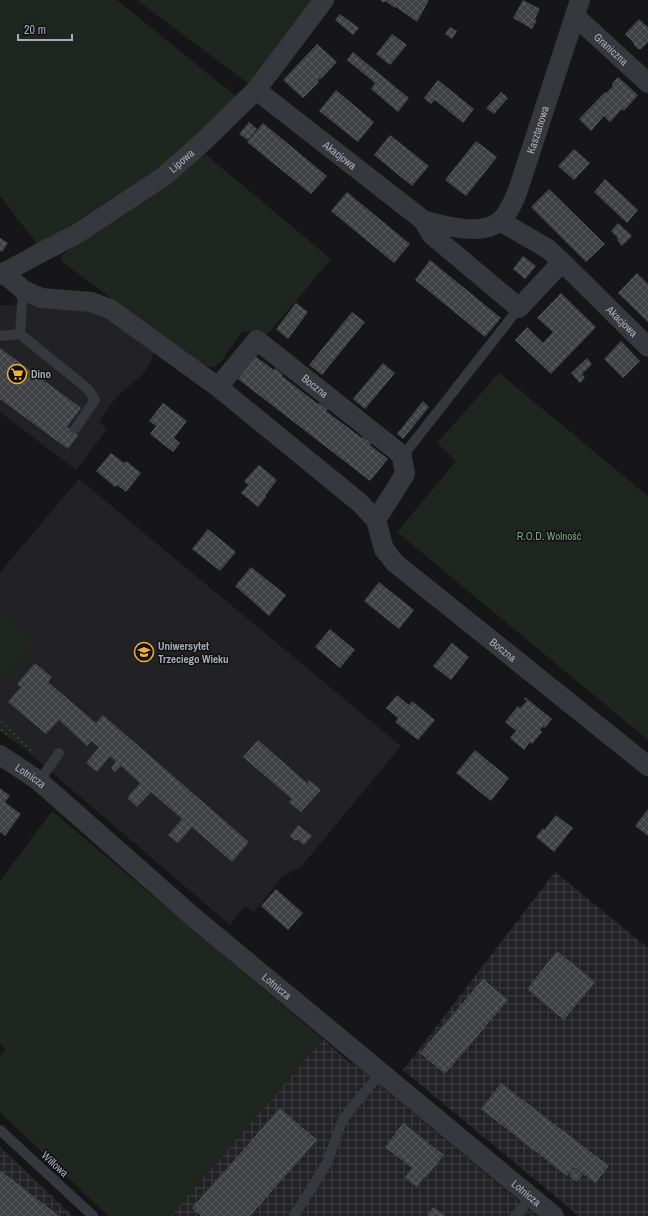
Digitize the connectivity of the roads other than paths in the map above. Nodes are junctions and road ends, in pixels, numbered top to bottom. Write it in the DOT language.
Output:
graph roads {
  1 [pos="324,0"];
  2 [pos="577,8"];
  3 [pos="648,83"];
  4 [pos="256,90"];
  5 [pos="423,220"];
  6 [pos="500,221"];
  7 [pos="562,262"];
  8 [pos="1,273"];
  9 [pos="23,290"];
  10 [pos="519,308"];
  11 [pos="20,334"];
  12 [pos="0,336"];
  13 [pos="648,347"];
  14 [pos="218,387"];
  15 [pos="75,429"];
  16 [pos="402,457"];
  17 [pos="376,520"];
  18 [pos="59,753"];
  19 [pos="0,755"];
  20 [pos="648,766"];
  21 [pos="40,781"];
  22 [pos="381,1072"];
  23 [pos="0,1130"];
  24 [pos="532,1198"];
  25 [pos="93,1216"];
  26 [pos="294,1216"];
  27 [pos="515,1216"];
  28 [pos="554,1216"];
  1 -- 4 [label="street, Lipowa"];
  2 -- 3 [label="street, Graniczna"];
  2 -- 6 [label="street, Kasztanowa"];
  4 -- 5 [label="street, Akacjowa"];
  4 -- 8 [label="street, Lipowa"];
  5 -- 6 [label="street, Akacjowa"];
  5 -- 10 [label="street, Akacjowa"];
  6 -- 7 [label="street, Akacjowa"];
  7 -- 10 [label="street"];
  7 -- 13 [label="street, Akacjowa"];
  8 -- 9 [label="street, Boczna"];
  9 -- 11 [label="lane"];
  9 -- 14 [label="street, Boczna"];
  10 -- 16 [label="lane"];
  11 -- 12 [label="lane"];
  11 -- 15 [label="lane"];
  14 -- 16 [label="street, Boczna"];
  14 -- 17 [label="street, Boczna"];
  16 -- 17 [label="street"];
  17 -- 20 [label="street, Boczna"];
  18 -- 21 [label="lane"];
  19 -- 21 [label="street, Lotnicza"];
  21 -- 22 [label="street, Lotnicza"];
  22 -- 24 [label="street, Lotnicza"];
  22 -- 26 [label="lane"];
  23 -- 25 [label="lane, Willowa"];
  24 -- 27 [label="lane"];
  24 -- 28 [label="street, Lotnicza"];
}
